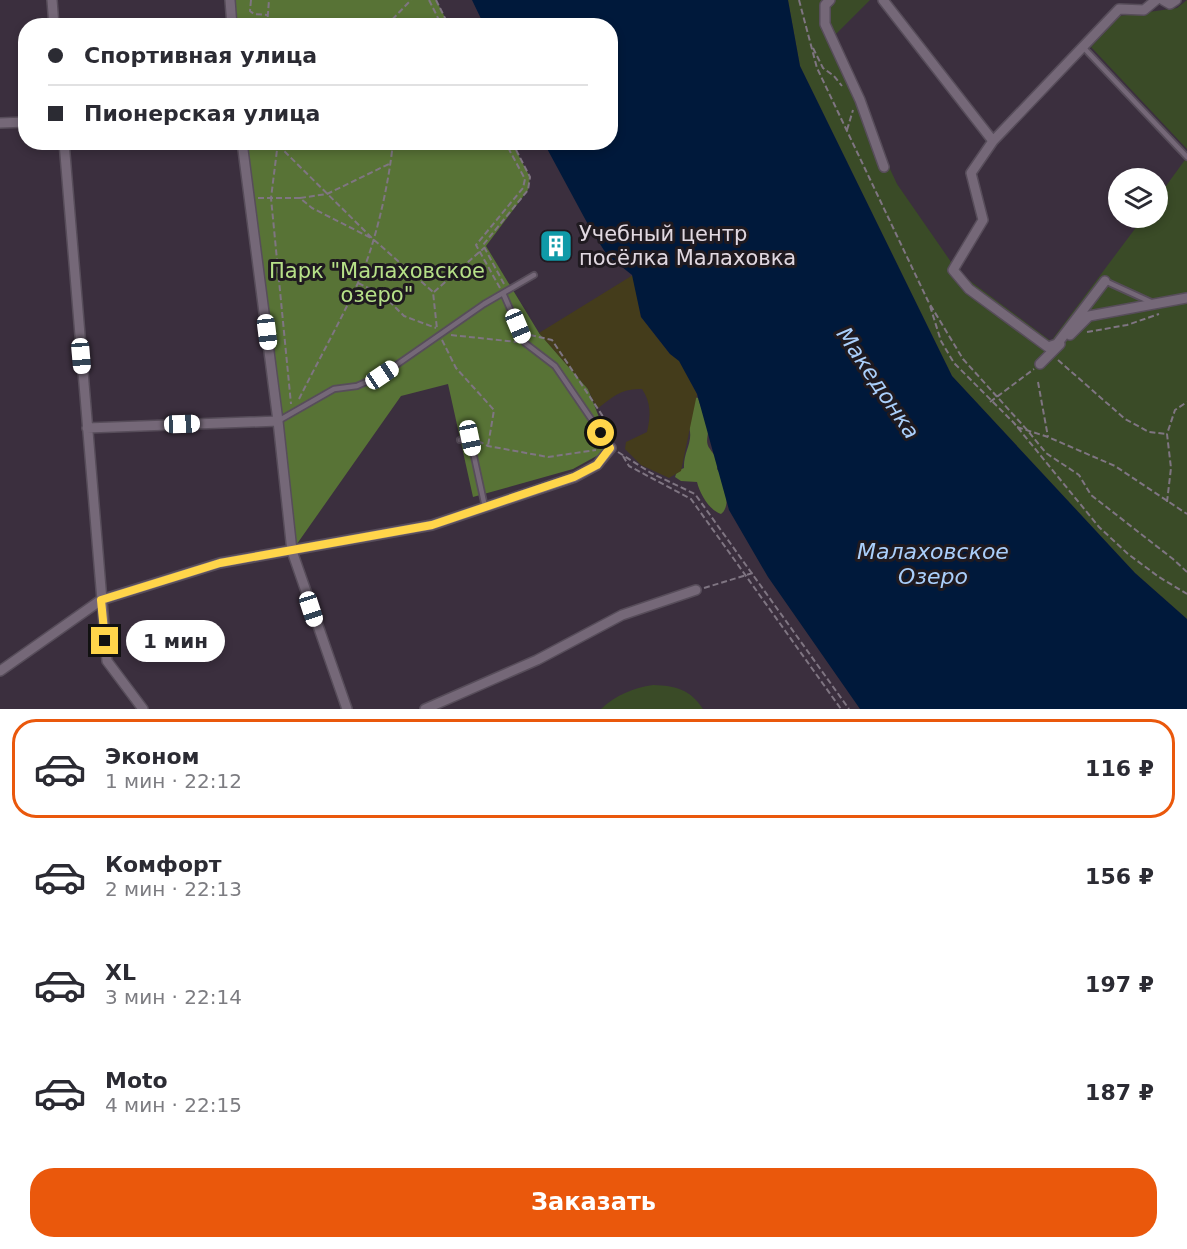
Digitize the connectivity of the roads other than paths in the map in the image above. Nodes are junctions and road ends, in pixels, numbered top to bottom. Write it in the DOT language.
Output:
graph roads {
  1 [pos="52,0"];
  2 [pos="230,0"];
  3 [pos="883,0"];
  4 [pos="1156,0"];
  5 [pos="1163,0"];
  6 [pos="1176,0"];
  7 [pos="827,3"];
  8 [pos="53,18"];
  9 [pos="231,18"];
  10 [pos="1083,47"];
  11 [pos="18,122"];
  12 [pos="0,123"];
  13 [pos="993,141"];
  14 [pos="65,150"];
  15 [pos="243,150"];
  16 [pos="1187,157"];
  17 [pos="884,167"];
  18 [pos="534,275"];
  19 [pos="1105,280"];
  20 [pos="506,291"];
  21 [pos="1187,298"];
  22 [pos="1156,304"];
  23 [pos="1040,364"];
  24 [pos="278,421"];
  25 [pos="87,428"];
  26 [pos="460,440"];
  27 [pos="615,446"];
  28 [pos="485,507"];
  29 [pos="292,551"];
  30 [pos="696,590"];
  31 [pos="101,600"];
  32 [pos="0,671"];
  33 [pos="143,709"];
  34 [pos="347,709"];
  35 [pos="425,709"];
  1 -- 8 [label="street"];
  2 -- 9 [label="street"];
  3 -- 13 [label="street"];
  4 -- 10 [label="street"];
  5 -- 6 [label="street"];
  7 -- 17 [label="street"];
  10 -- 13 [label="street"];
  10 -- 16 [label="lane"];
  11 -- 12 [label="street"];
  13 -- 19 [label="street"];
  14 -- 25 [label="street"];
  15 -- 24 [label="street"];
  18 -- 20 [label="lane"];
  19 -- 22 [label="lane"];
  20 -- 24 [label="lane"];
  20 -- 27 [label="lane"];
  21 -- 22 [label="street"];
  22 -- 23 [label="street"];
  24 -- 25 [label="street"];
  24 -- 29 [label="street"];
  25 -- 31 [label="street"];
  26 -- 28 [label="lane"];
  27 -- 28 [label="street"];
  28 -- 29 [label="street"];
  29 -- 31 [label="street"];
  29 -- 34 [label="street"];
  30 -- 35 [label="street"];
  31 -- 32 [label="street"];
  31 -- 33 [label="street"];
}
